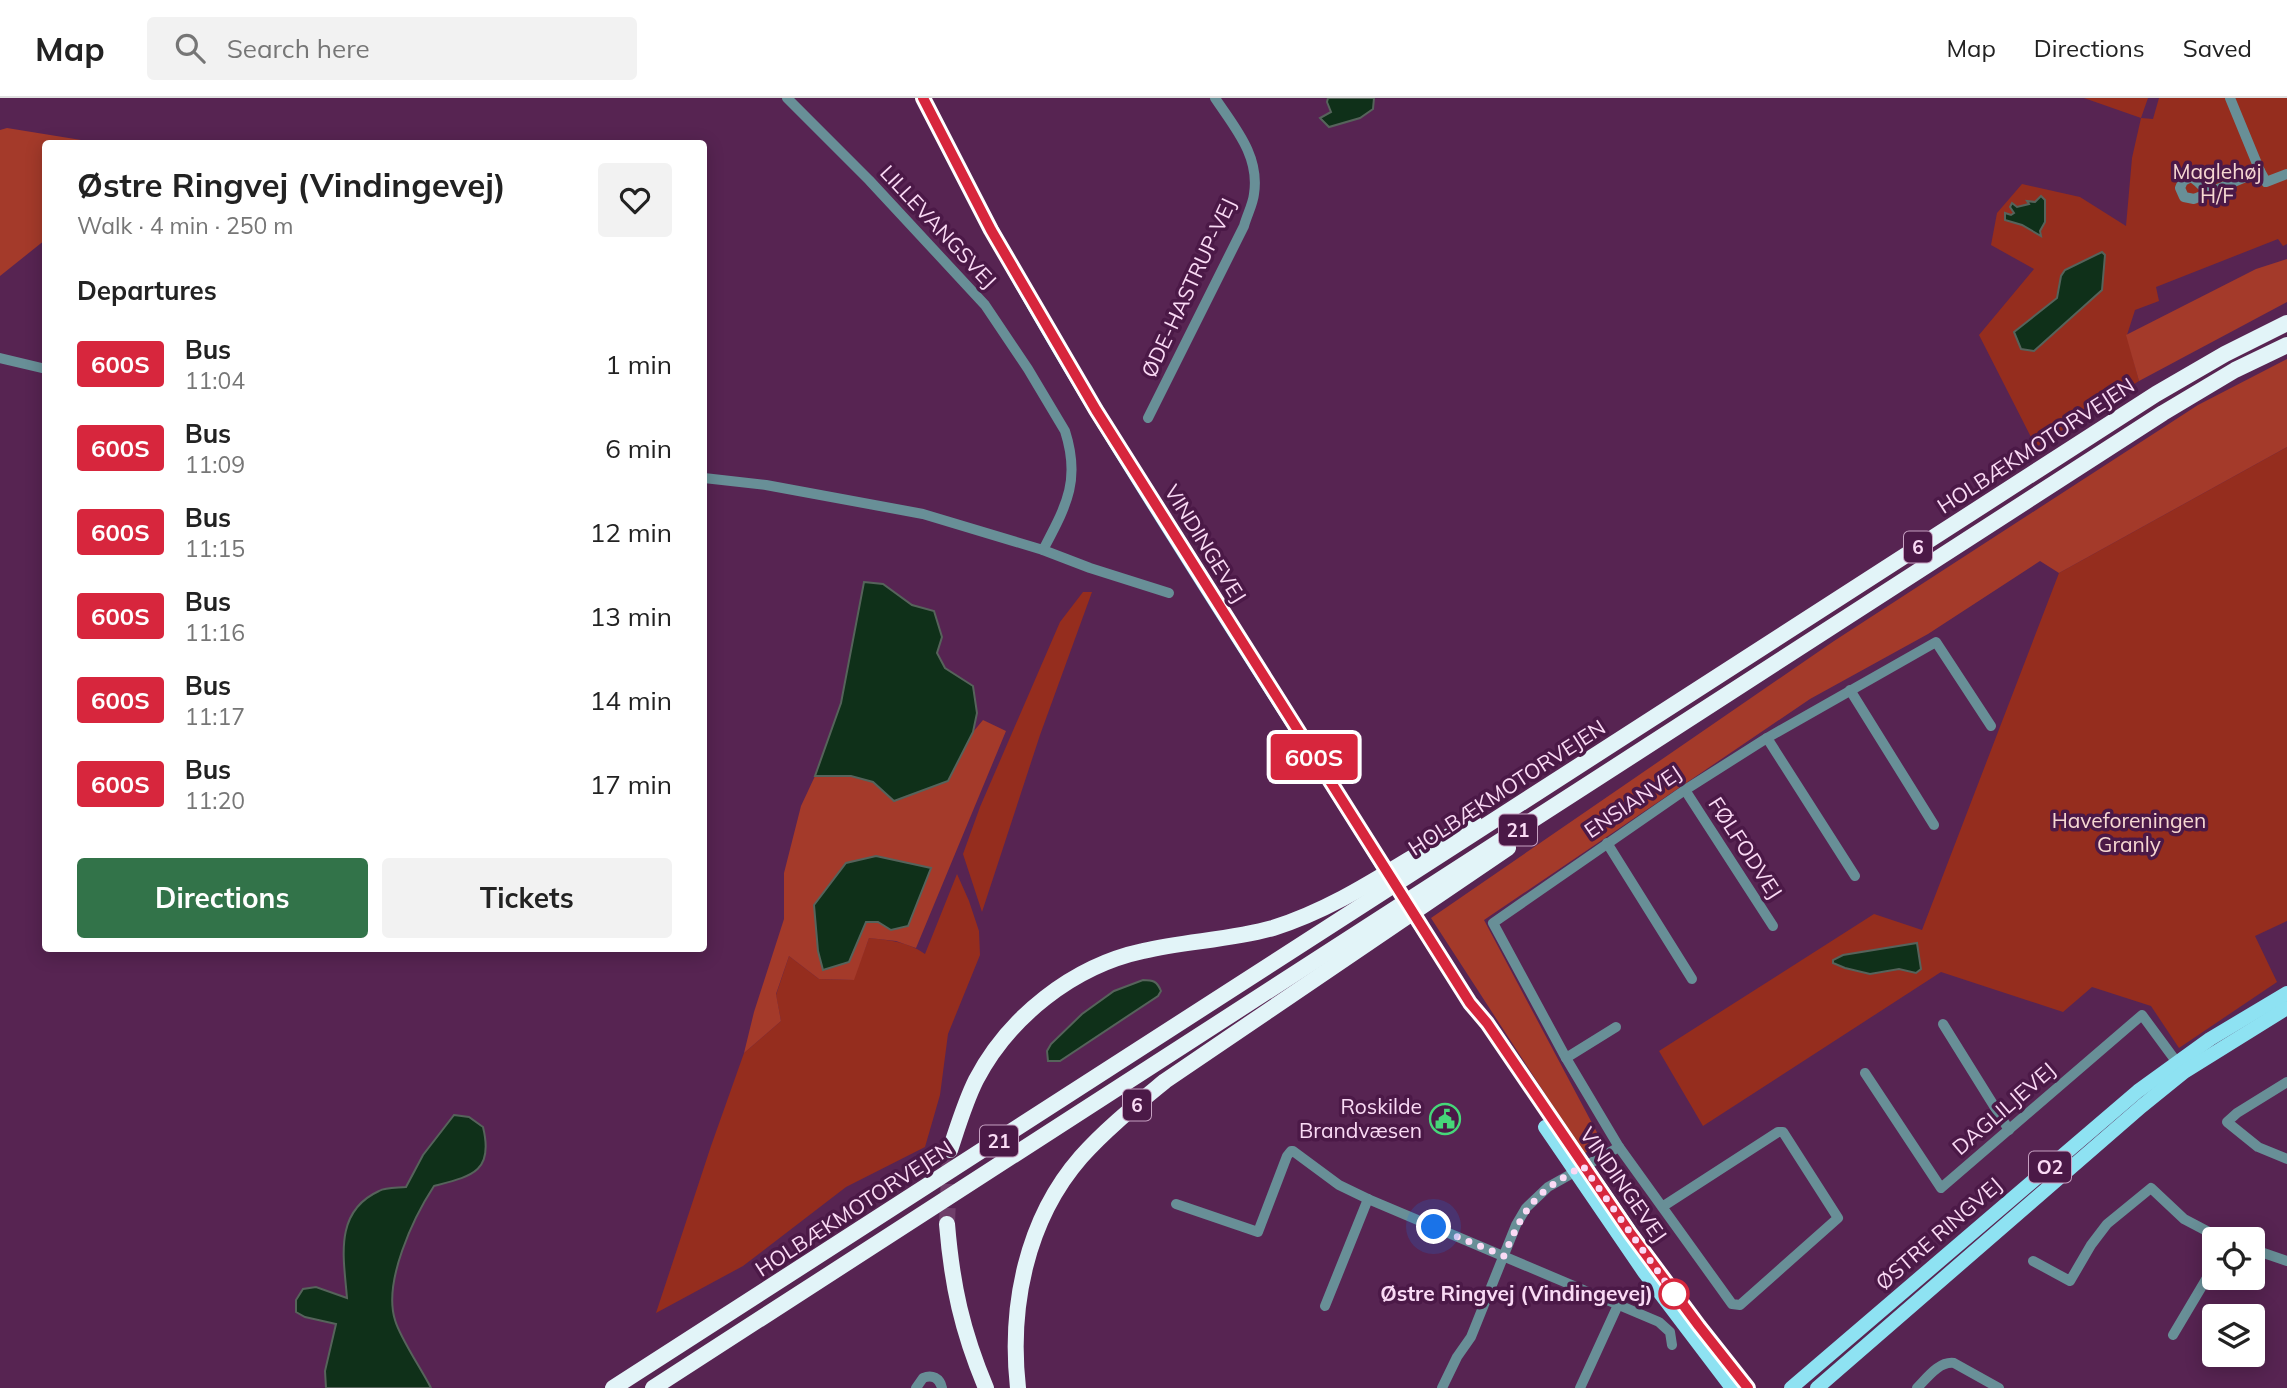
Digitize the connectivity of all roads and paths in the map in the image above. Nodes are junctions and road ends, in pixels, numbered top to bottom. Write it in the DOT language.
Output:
graph roads {
  1 [pos="787,98"];
  2 [pos="923,98"];
  3 [pos="1216,98"];
  4 [pos="2230,98"];
  5 [pos="2260,171"];
  6 [pos="2287,174"];
  7 [pos="2210,192"];
  8 [pos="2287,323"];
  9 [pos="2287,345"];
  10 [pos="0,358"];
  11 [pos="42,368"];
  12 [pos="1148,418"];
  13 [pos="707,478"];
  14 [pos="1043,550"];
  15 [pos="1169,593"];
  16 [pos="1850,690"];
  17 [pos="1991,726"];
  18 [pos="1767,738"];
  19 [pos="1619,765"];
  20 [pos="1555,782"];
  21 [pos="1685,790"];
  22 [pos="1934,825"];
  23 [pos="1606,843"];
  24 [pos="1855,876"];
  25 [pos="1773,926"];
  26 [pos="1692,979"];
  27 [pos="2287,993"];
  28 [pos="2287,1009"];
  29 [pos="1943,1024"];
  30 [pos="1616,1027"];
  31 [pos="1566,1058"];
  32 [pos="2180,1067"];
  33 [pos="1865,1073"];
  34 [pos="2287,1082"];
  35 [pos="2009,1129"];
  36 [pos="1619,1147"];
  37 [pos="950,1150"];
  38 [pos="2287,1158"];
  39 [pos="1578,1168"];
  40 [pos="1368,1199"];
  41 [pos="1176,1205"];
  42 [pos="1662,1207"];
  43 [pos="947,1224"];
  44 [pos="2202,1228"];
  45 [pos="2265,1253"];
  46 [pos="1504,1256"];
  47 [pos="2034,1261"];
  48 [pos="2287,1261"];
  49 [pos="2202,1286"];
  50 [pos="1618,1305"];
  51 [pos="1325,1306"];
  52 [pos="2173,1335"];
  53 [pos="1672,1345"];
  54 [pos="1828,1359"];
  55 [pos="613,1388"];
  56 [pos="653,1388"];
  57 [pos="916,1388"];
  58 [pos="942,1388"];
  59 [pos="986,1388"];
  60 [pos="1018,1388"];
  61 [pos="1442,1388"];
  62 [pos="1580,1388"];
  63 [pos="1732,1388"];
  64 [pos="1748,1388"];
  65 [pos="1791,1388"];
  66 [pos="1803,1388"];
  67 [pos="1817,1388"];
  68 [pos="1917,1388"];
  69 [pos="1999,1388"];
  1 -- 14 [label="street, LILLEVANGSVEJ"];
  2 -- 39 [label="main road, VINDINGEVEJ, bridge"];
  3 -- 12 [label="street, ØDE-HASTRUP-VEJ"];
  4 -- 5 [label="street"];
  5 -- 6 [label="street"];
  5 -- 7 [label="street"];
  8 -- 20 [label="highway, HOLBÆKMOTORVEJEN / 6"];
  9 -- 19 [label="highway, HOLBÆKMOTORVEJEN / 6"];
  10 -- 11 [label="street"];
  13 -- 14 [label="street"];
  14 -- 15 [label="street"];
  16 -- 17 [label="street, ENSIANVEJ"];
  16 -- 18 [label="street, ENSIANVEJ"];
  16 -- 22 [label="street"];
  18 -- 21 [label="street, ENSIANVEJ"];
  18 -- 24 [label="street"];
  19 -- 56 [label="highway, HOLBÆKMOTORVEJEN / 21"];
  19 -- 60 [label="highway, 6"];
  20 -- 37 [label="highway, 6"];
  20 -- 55 [label="highway, HOLBÆKMOTORVEJEN / 21"];
  21 -- 23 [label="street, ENSIANVEJ"];
  21 -- 25 [label="street, FØLFODVEJ"];
  23 -- 26 [label="street"];
  23 -- 31 [label="street, ENSIANVEJ"];
  27 -- 32 [label="main road, ØSTRE RINGVEJ / O2"];
  28 -- 32 [label="main road, ØSTRE RINGVEJ / O2"];
  29 -- 35 [label="street"];
  30 -- 31 [label="street"];
  31 -- 36 [label="street, ENSIANVEJ"];
  32 -- 35 [label="street, DAGLILJEVEJ"];
  32 -- 54 [label="main road, ØSTRE RINGVEJ / O2"];
  32 -- 67 [label="main road, ØSTRE RINGVEJ / O2"];
  33 -- 35 [label="street, DAGLILJEVEJ"];
  34 -- 38 [label="street"];
  36 -- 39 [label="street"];
  36 -- 42 [label="street, ENSIANVEJ"];
  39 -- 46 [label="street"];
  39 -- 63 [label="main road, VINDINGEVEJ"];
  39 -- 64 [label="main road, VINDINGEVEJ"];
  40 -- 41 [label="street"];
  40 -- 46 [label="street"];
  40 -- 51 [label="street"];
  42 -- 42 [label="street, ENSIANVEJ"];
  43 -- 59 [label="highway"];
  44 -- 47 [label="street"];
  45 -- 48 [label="street"];
  46 -- 50 [label="street"];
  46 -- 61 [label="street"];
  49 -- 52 [label="street"];
  50 -- 53 [label="street"];
  50 -- 62 [label="street"];
  54 -- 65 [label="main road, ØSTRE RINGVEJ / O2"];
  54 -- 66 [label="main road"];
  57 -- 58 [label="street"];
  68 -- 69 [label="street"];
}
